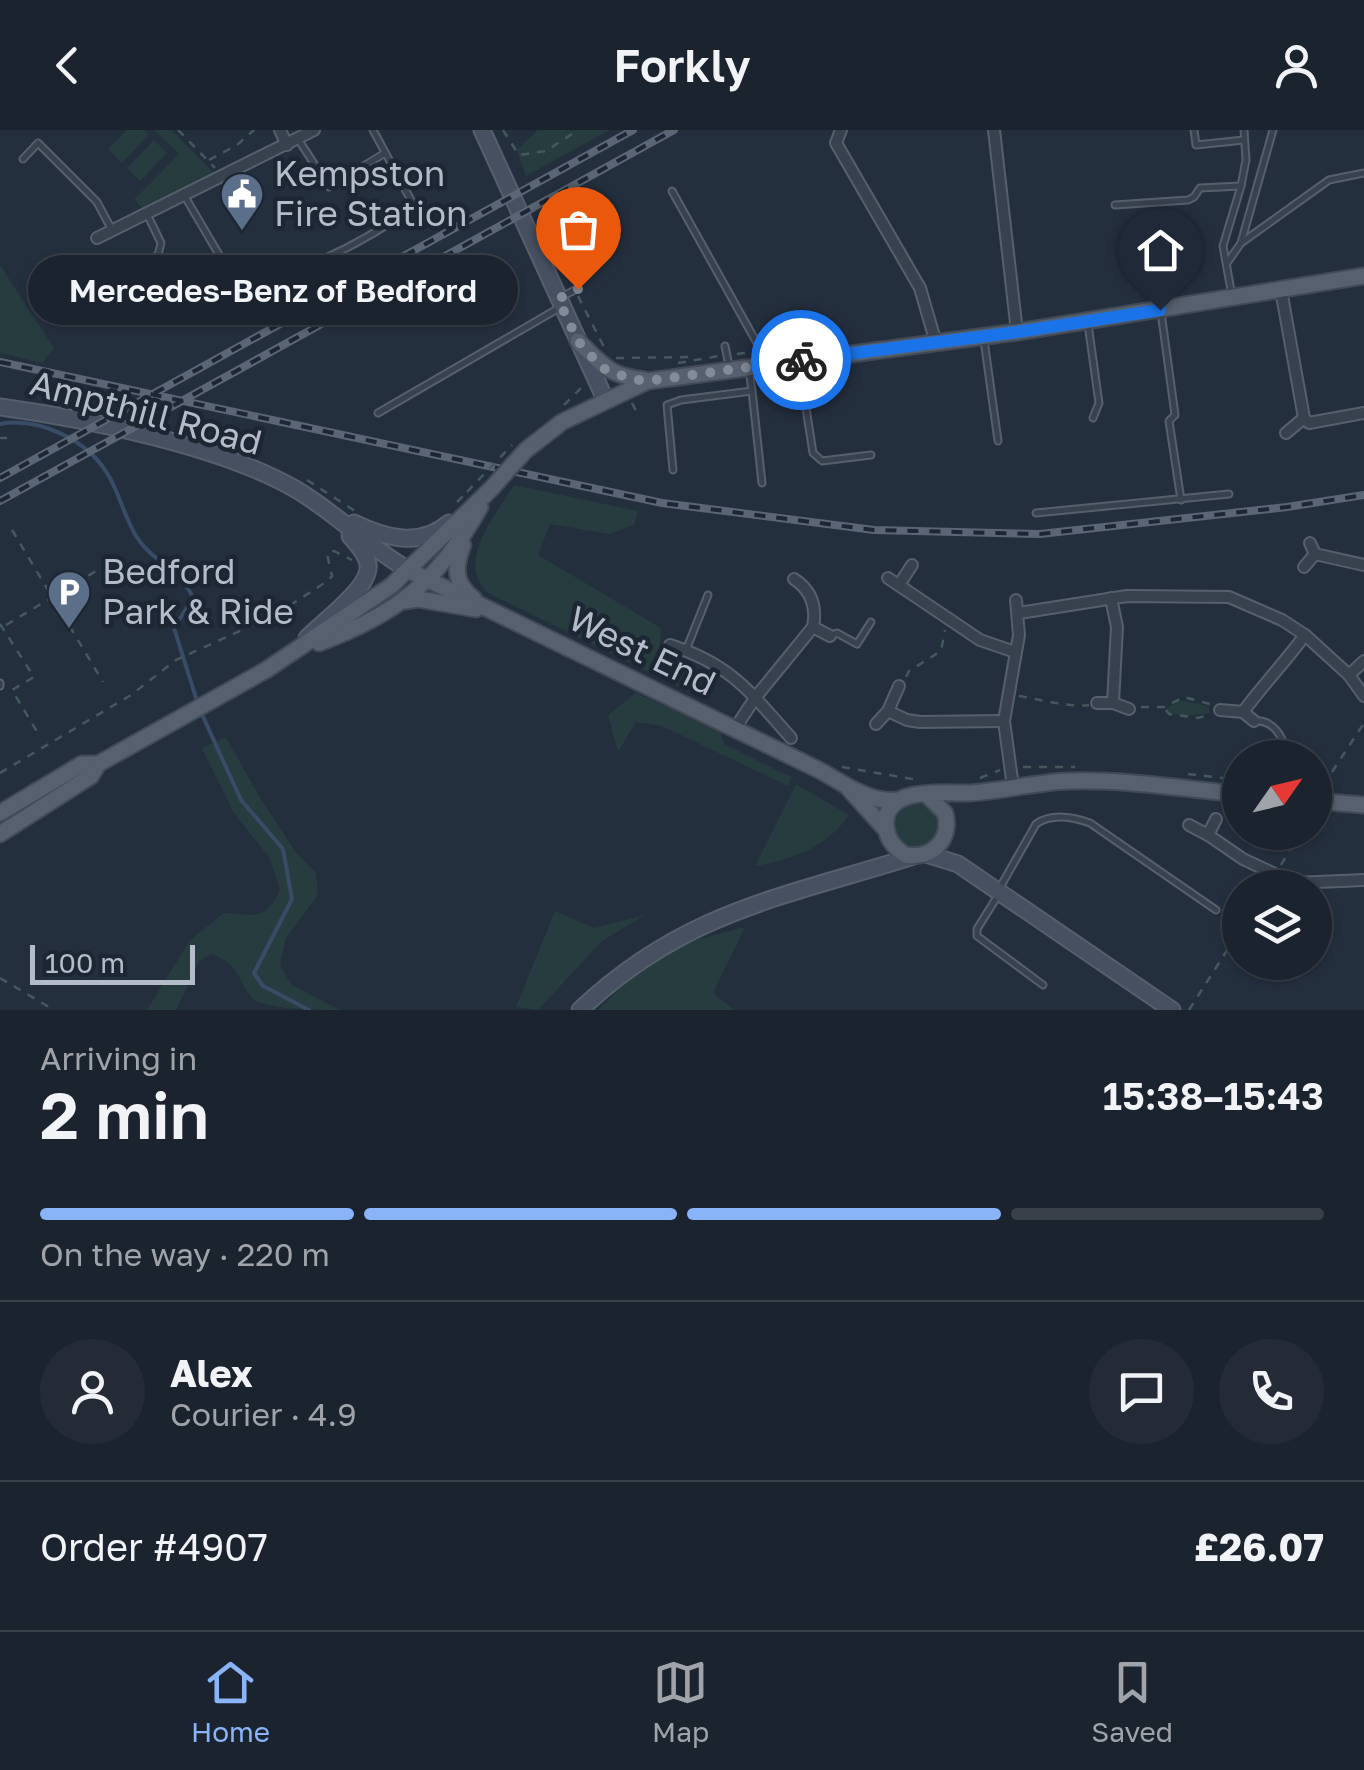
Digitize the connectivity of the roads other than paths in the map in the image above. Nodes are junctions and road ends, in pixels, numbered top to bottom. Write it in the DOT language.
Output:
graph roads {
  1 [pos="280,130"];
  2 [pos="314,130"];
  3 [pos="373,130"];
  4 [pos="482,130"];
  5 [pos="841,130"];
  6 [pos="994,130"];
  7 [pos="1194,130"];
  8 [pos="1244,130"];
  9 [pos="1274,130"];
  10 [pos="1244,140"];
  11 [pos="293,142"];
  12 [pos="386,153"];
  13 [pos="23,160"];
  14 [pos="1364,173"];
  15 [pos="1242,186"];
  16 [pos="672,191"];
  17 [pos="184,195"];
  18 [pos="1115,206"];
  19 [pos="147,214"];
  20 [pos="112,230"];
  21 [pos="97,238"];
  22 [pos="1241,242"];
  23 [pos="1227,263"];
  24 [pos="1364,276"];
  25 [pos="576,290"];
  26 [pos="1280,290"];
  27 [pos="81,291"];
  28 [pos="1233,299"];
  29 [pos="560,303"];
  30 [pos="1160,310"];
  31 [pos="1088,321"];
  32 [pos="1017,332"];
  33 [pos="983,337"];
  34 [pos="578,341"];
  35 [pos="936,343"];
  36 [pos="725,346"];
  37 [pos="798,360"];
  38 [pos="728,362"];
  39 [pos="769,364"];
  40 [pos="749,366"];
  41 [pos="648,381"];
  42 [pos="752,391"];
  43 [pos="605,399"];
  44 [pos="0,407"];
  45 [pos="378,413"];
  46 [pos="1364,413"];
  47 [pos="1094,418"];
  48 [pos="1304,418"];
  49 [pos="1286,433"];
  50 [pos="998,441"];
  51 [pos="871,454"];
  52 [pos="674,470"];
  53 [pos="762,482"];
  54 [pos="490,489"];
  55 [pos="1230,494"];
  56 [pos="1181,500"];
  57 [pos="328,511"];
  58 [pos="1036,512"];
  59 [pos="472,521"];
  60 [pos="912,565"];
  61 [pos="1364,565"];
  62 [pos="1304,566"];
  63 [pos="410,571"];
  64 [pos="794,578"];
  65 [pos="888,578"];
  66 [pos="427,580"];
  67 [pos="899,584"];
  68 [pos="708,595"];
  69 [pos="1111,598"];
  70 [pos="1016,600"];
  71 [pos="405,601"];
  72 [pos="490,610"];
  73 [pos="1019,613"];
  74 [pos="871,622"];
  75 [pos="812,626"];
  76 [pos="1305,635"];
  77 [pos="830,636"];
  78 [pos="670,644"];
  79 [pos="686,650"];
  80 [pos="292,652"];
  81 [pos="1015,652"];
  82 [pos="1364,661"];
  83 [pos="1349,675"];
  84 [pos="899,686"];
  85 [pos="1364,696"];
  86 [pos="755,698"];
  87 [pos="1113,703"];
  88 [pos="1097,704"];
  89 [pos="1130,709"];
  90 [pos="1220,710"];
  91 [pos="888,711"];
  92 [pos="1243,712"];
  93 [pos="1004,721"];
  94 [pos="1254,721"];
  95 [pos="876,724"];
  96 [pos="734,730"];
  97 [pos="791,738"];
  98 [pos="1282,740"];
  99 [pos="98,764"];
  100 [pos="846,786"];
  101 [pos="975,786"];
  102 [pos="1013,786"];
  103 [pos="930,788"];
  104 [pos="1222,792"];
  105 [pos="1332,798"];
  106 [pos="899,800"];
  107 [pos="1364,805"];
  108 [pos="1,809"];
  109 [pos="947,819"];
  110 [pos="1216,820"];
  111 [pos="1189,825"];
  112 [pos="0,834"];
  113 [pos="888,835"];
  114 [pos="946,836"];
  115 [pos="1208,836"];
  116 [pos="920,855"];
  117 [pos="958,864"];
  118 [pos="870,869"];
  119 [pos="1364,880"];
  120 [pos="998,894"];
  121 [pos="1216,910"];
  122 [pos="1043,985"];
  123 [pos="580,1010"];
  124 [pos="1172,1010"];
  1 -- 11 [label="street"];
  2 -- 11 [label="street"];
  3 -- 12 [label="lane"];
  4 -- 29 [label="street"];
  5 -- 35 [label="street"];
  6 -- 32 [label="street"];
  7 -- 10 [label="lane"];
  8 -- 10 [label="lane"];
  9 -- 22 [label="lane"];
  10 -- 15 [label="lane"];
  11 -- 12 [label="lane"];
  11 -- 17 [label="street"];
  12 -- 17 [label="lane"];
  13 -- 20 [label="lane"];
  14 -- 22 [label="lane"];
  15 -- 18 [label="lane"];
  15 -- 23 [label="lane"];
  16 -- 39 [label="lane"];
  17 -- 19 [label="street"];
  19 -- 20 [label="street"];
  19 -- 27 [label="lane"];
  20 -- 21 [label="street"];
  22 -- 23 [label="lane"];
  23 -- 28 [label="lane"];
  24 -- 26 [label="main road"];
  25 -- 29 [label="lane"];
  26 -- 28 [label="main road"];
  26 -- 48 [label="street"];
  28 -- 30 [label="main road"];
  29 -- 34 [label="street"];
  29 -- 45 [label="lane"];
  30 -- 31 [label="main road"];
  30 -- 56 [label="lane"];
  31 -- 32 [label="main road"];
  31 -- 47 [label="lane"];
  32 -- 33 [label="main road"];
  33 -- 35 [label="main road"];
  33 -- 50 [label="lane"];
  34 -- 41 [label="main road"];
  34 -- 43 [label="street"];
  35 -- 37 [label="main road"];
  36 -- 38 [label="lane"];
  37 -- 39 [label="main road"];
  37 -- 51 [label="lane"];
  38 -- 40 [label="main road"];
  38 -- 41 [label="main road"];
  39 -- 40 [label="main road"];
  40 -- 42 [label="lane"];
  41 -- 43 [label="main road"];
  42 -- 52 [label="lane"];
  42 -- 53 [label="lane"];
  43 -- 54 [label="main road, bridge"];
  44 -- 57 [label="street, Ampthill Road"];
  46 -- 48 [label="street"];
  48 -- 49 [label="street"];
  54 -- 57 [label="street, Ampthill Road"];
  54 -- 59 [label="main road"];
  54 -- 63 [label="main road"];
  55 -- 56 [label="lane"];
  56 -- 58 [label="lane"];
  57 -- 63 [label="street, Ampthill Road"];
  57 -- 80 [label="street"];
  59 -- 66 [label="main road"];
  59 -- 72 [label="main road"];
  60 -- 67 [label="street"];
  61 -- 62 [label="street"];
  63 -- 66 [label="main road, West End"];
  63 -- 80 [label="main road"];
  64 -- 75 [label="street"];
  65 -- 67 [label="street"];
  66 -- 71 [label="main road"];
  66 -- 72 [label="main road, West End"];
  67 -- 81 [label="street"];
  68 -- 79 [label="lane"];
  69 -- 73 [label="street"];
  69 -- 76 [label="street"];
  69 -- 87 [label="street"];
  70 -- 73 [label="street"];
  71 -- 72 [label="main road"];
  71 -- 80 [label="main road"];
  72 -- 96 [label="main road, West End"];
  73 -- 81 [label="street"];
  74 -- 77 [label="lane"];
  75 -- 77 [label="street"];
  75 -- 86 [label="street"];
  76 -- 83 [label="street"];
  76 -- 92 [label="street"];
  78 -- 79 [label="street"];
  79 -- 86 [label="street"];
  80 -- 99 [label="main road"];
  81 -- 93 [label="street"];
  82 -- 83 [label="street"];
  83 -- 85 [label="street"];
  84 -- 91 [label="street"];
  86 -- 96 [label="street"];
  86 -- 97 [label="street"];
  87 -- 88 [label="street"];
  87 -- 89 [label="street"];
  90 -- 92 [label="street"];
  91 -- 93 [label="street"];
  91 -- 95 [label="street"];
  92 -- 94 [label="street"];
  93 -- 102 [label="street"];
  94 -- 98 [label="lane"];
  96 -- 100 [label="main road, West End"];
  99 -- 108 [label="main road"];
  99 -- 112 [label="main road"];
  100 -- 106 [label="main road, West End"];
  100 -- 113 [label="main road, West End"];
  101 -- 102 [label="main road"];
  101 -- 103 [label="main road"];
  101 -- 109 [label="main road"];
  102 -- 104 [label="main road"];
  103 -- 106 [label="main road"];
  103 -- 109 [label="main road"];
  105 -- 107 [label="main road"];
  106 -- 113 [label="main road"];
  109 -- 114 [label="main road"];
  110 -- 115 [label="street"];
  111 -- 115 [label="street"];
  113 -- 116 [label="main road"];
  113 -- 118 [label="street"];
  114 -- 116 [label="main road"];
  114 -- 117 [label="street"];
  115 -- 119 [label="street"];
  116 -- 117 [label="street"];
  116 -- 118 [label="street"];
  117 -- 120 [label="street"];
  118 -- 123 [label="street"];
  120 -- 121 [label="lane"];
  120 -- 122 [label="lane"];
  120 -- 124 [label="street"];
}
